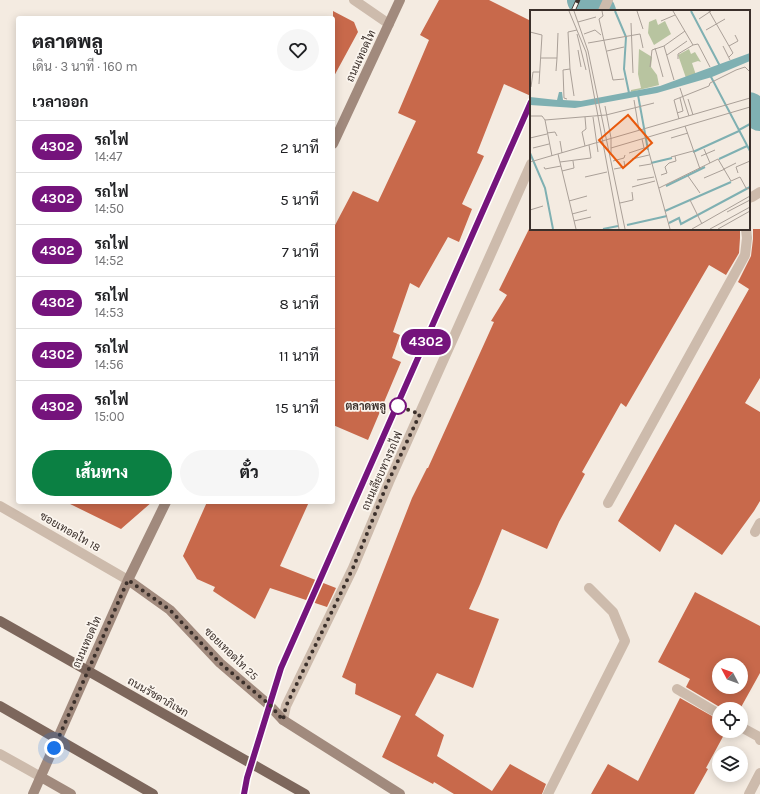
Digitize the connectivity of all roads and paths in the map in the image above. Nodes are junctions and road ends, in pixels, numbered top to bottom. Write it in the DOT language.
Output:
graph roads {
  1 [pos="354,0"];
  2 [pos="400,0"];
  3 [pos="608,0"];
  4 [pos="603,10"];
  5 [pos="389,24"];
  6 [pos="335,140"];
  7 [pos="530,166"];
  8 [pos="760,192"];
  9 [pos="750,198"];
  10 [pos="746,230"];
  11 [pos="608,503"];
  12 [pos="165,504"];
  13 [pos="0,506"];
  14 [pos="760,523"];
  15 [pos="755,532"];
  16 [pos="128,580"];
  17 [pos="589,588"];
  18 [pos="0,621"];
  19 [pos="677,689"];
  20 [pos="0,706"];
  21 [pos="712,710"];
  22 [pos="283,720"];
  23 [pos="748,731"];
  24 [pos="760,740"];
  25 [pos="0,754"];
  26 [pos="760,773"];
  27 [pos="41,777"];
  28 [pos="33,794"];
  29 [pos="71,794"];
  30 [pos="153,794"];
  31 [pos="305,794"];
  32 [pos="400,794"];
  33 [pos="548,794"];
  34 [pos="749,794"];
  1 -- 5 [label="street"];
  2 -- 5 [label="main road, ถนนเทอดไท"];
  3 -- 4 [label="street"];
  5 -- 6 [label="main road, ถนนเทอดไท"];
  7 -- 22 [label="street, ถนนเลียบทางรถไฟ"];
  8 -- 9 [label="street"];
  10 -- 11 [label="street"];
  12 -- 16 [label="main road, ถนนเทอดไท"];
  13 -- 16 [label="street, ซอยเทอดไท 18"];
  14 -- 15 [label="street"];
  16 -- 22 [label="main road, ซอยเทอดไท 25"];
  16 -- 27 [label="main road, ถนนเทอดไท"];
  17 -- 33 [label="street"];
  18 -- 31 [label="main road, ถนนรัชดาภิเษก, bridge"];
  19 -- 21 [label="street"];
  20 -- 30 [label="main road, bridge"];
  22 -- 32 [label="main road, ซอยเทอดไท 25"];
  23 -- 24 [label="street"];
  25 -- 27 [label="street"];
  26 -- 34 [label="street"];
  27 -- 28 [label="main road, ถนนเทอดไท"];
  27 -- 29 [label="main road"];
}
